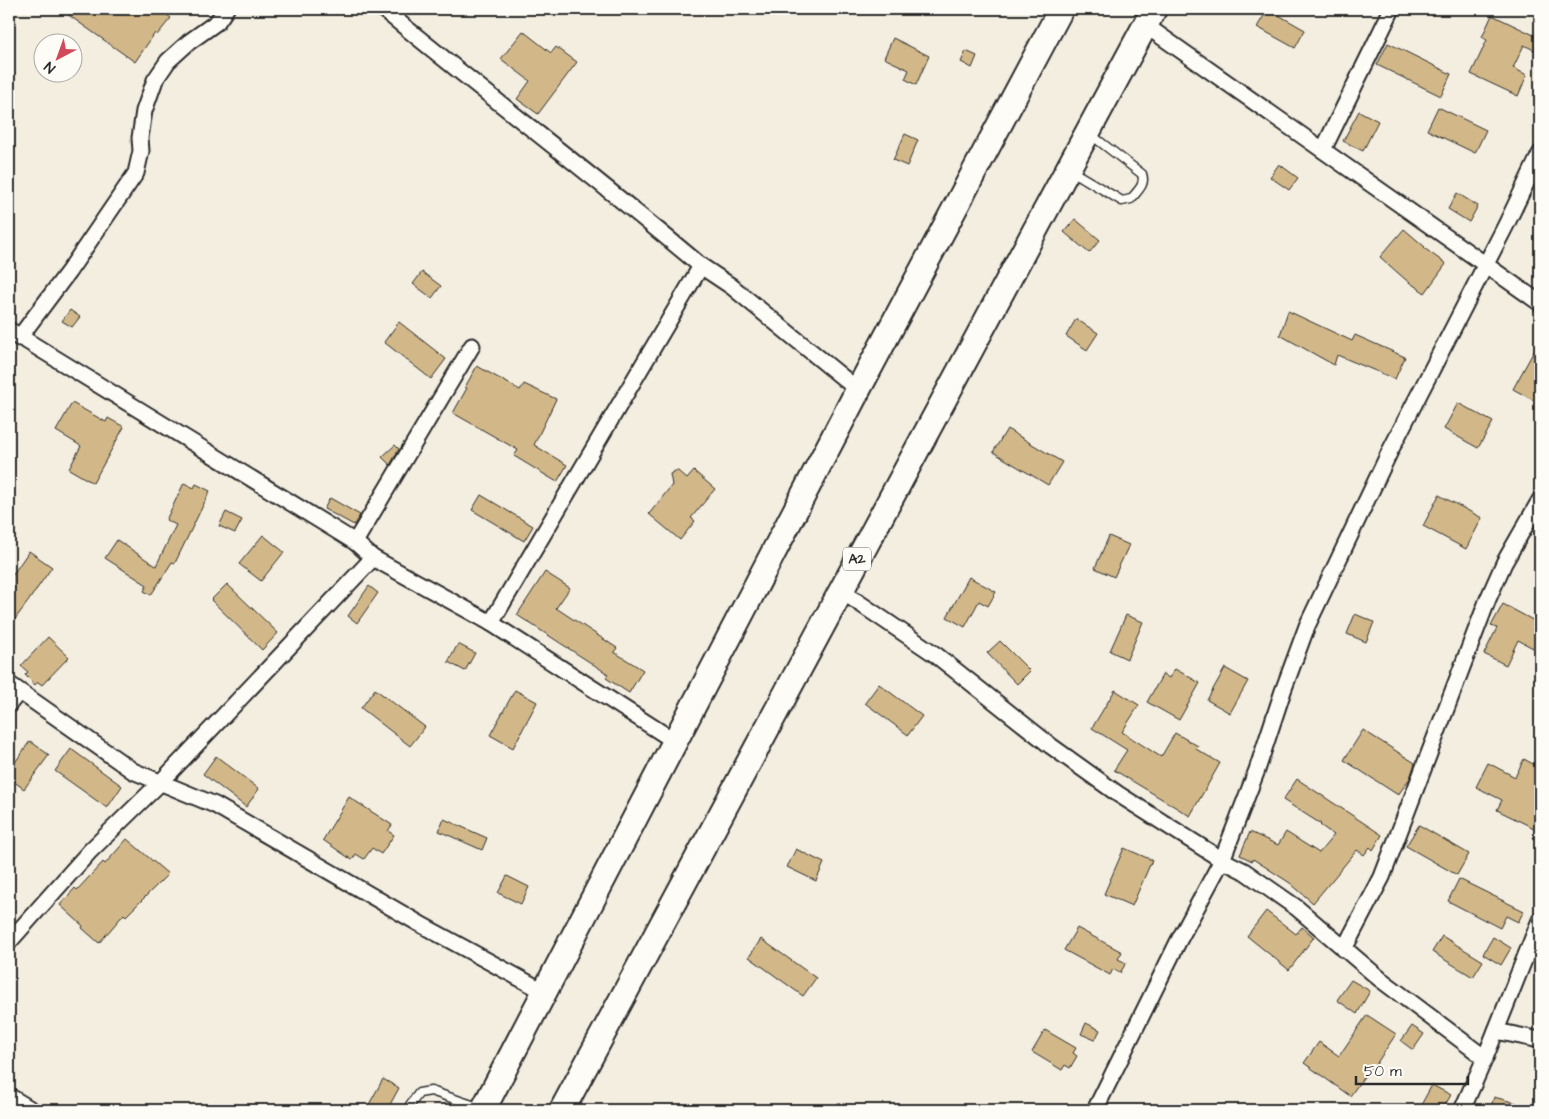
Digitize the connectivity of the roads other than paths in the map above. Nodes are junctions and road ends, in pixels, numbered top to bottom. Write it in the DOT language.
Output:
graph roads {
  1 [pos="226,9"];
  2 [pos="383,9"];
  3 [pos="1061,9"];
  4 [pos="1392,9"];
  5 [pos="1150,17"];
  6 [pos="1088,132"];
  7 [pos="1323,150"];
  8 [pos="1540,154"];
  9 [pos="1068,169"];
  10 [pos="1486,265"];
  11 [pos="701,266"];
  12 [pos="1540,303"];
  13 [pos="14,334"];
  14 [pos="472,346"];
  15 [pos="858,390"];
  16 [pos="1540,500"];
  17 [pos="355,542"];
  18 [pos="373,558"];
  19 [pos="840,590"];
  20 [pos="491,623"];
  21 [pos="14,688"];
  22 [pos="9,704"];
  23 [pos="676,742"];
  24 [pos="161,782"];
  25 [pos="1222,860"];
  26 [pos="1540,920"];
  27 [pos="9,942"];
  28 [pos="1344,949"];
  29 [pos="545,992"];
  30 [pos="1496,1031"];
  31 [pos="1540,1040"];
  32 [pos="1485,1058"];
  33 [pos="9,1096"];
  34 [pos="32,1110"];
  35 [pos="408,1110"];
  36 [pos="483,1110"];
  37 [pos="562,1110"];
  38 [pos="1094,1110"];
  39 [pos="1462,1110"];
  1 -- 13 [label="street"];
  2 -- 11 [label="street"];
  3 -- 15 [label="highway"];
  4 -- 7 [label="street"];
  5 -- 6 [label="highway, A2"];
  5 -- 7 [label="street"];
  6 -- 9 [label="highway, A2"];
  6 -- 9 [label="lane"];
  7 -- 10 [label="street"];
  8 -- 10 [label="street"];
  9 -- 19 [label="highway, A2"];
  10 -- 12 [label="street"];
  10 -- 25 [label="street"];
  11 -- 15 [label="street"];
  11 -- 20 [label="street"];
  13 -- 17 [label="street"];
  14 -- 17 [label="street"];
  15 -- 23 [label="highway"];
  16 -- 28 [label="street"];
  17 -- 18 [label="street"];
  18 -- 20 [label="street"];
  18 -- 24 [label="street"];
  19 -- 25 [label="street"];
  19 -- 37 [label="highway, A2"];
  20 -- 23 [label="street"];
  21 -- 22 [label="street"];
  21 -- 24 [label="street"];
  23 -- 29 [label="highway"];
  24 -- 27 [label="street"];
  24 -- 29 [label="street"];
  25 -- 28 [label="street"];
  25 -- 38 [label="street"];
  26 -- 30 [label="street"];
  28 -- 32 [label="street"];
  29 -- 36 [label="highway"];
  30 -- 31 [label="street"];
  30 -- 32 [label="street"];
  32 -- 39 [label="street"];
  33 -- 34 [label="street"];
  35 -- 36 [label="lane"];
}
